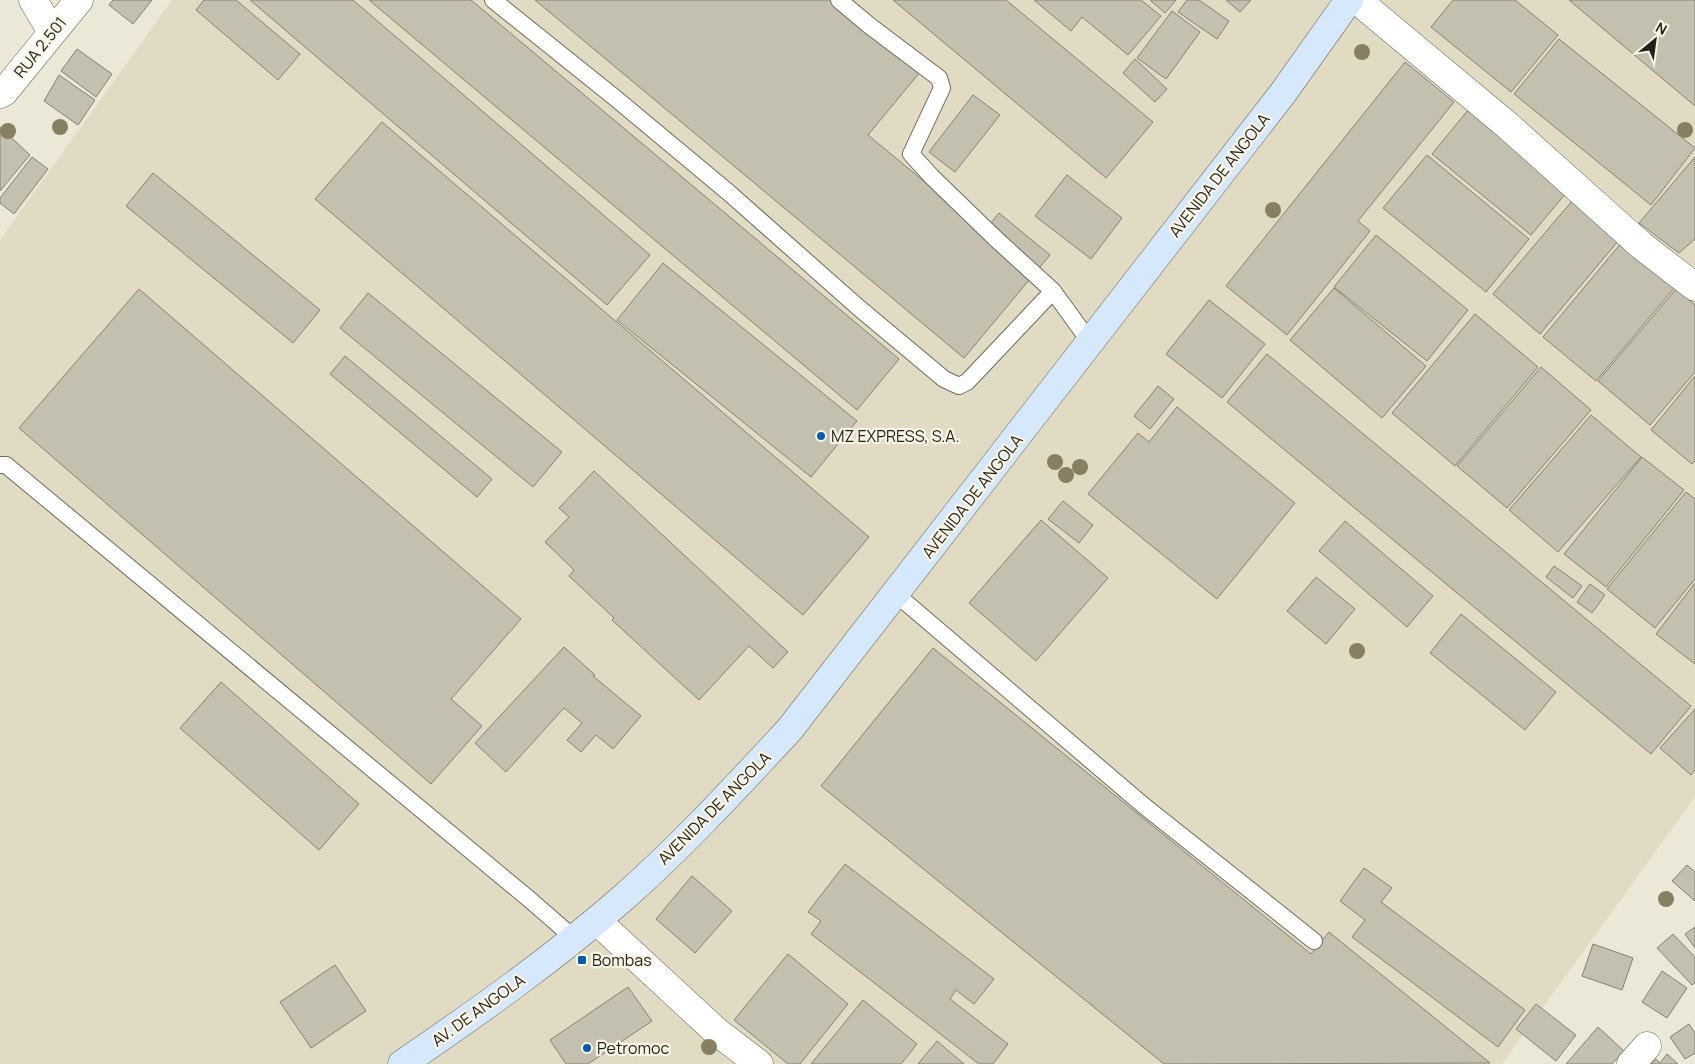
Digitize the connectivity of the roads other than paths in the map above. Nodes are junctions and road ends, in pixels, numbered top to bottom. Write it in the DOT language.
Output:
graph roads {
  1 [pos="32,0"];
  2 [pos="79,0"];
  3 [pos="493,0"];
  4 [pos="839,0"];
  5 [pos="1349,0"];
  6 [pos="1356,0"];
  7 [pos="52,32"];
  8 [pos="0,94"];
  9 [pos="1695,287"];
  10 [pos="1053,291"];
  11 [pos="1090,342"];
  12 [pos="0,465"];
  13 [pos="896,594"];
  14 [pos="597,920"];
  15 [pos="1314,941"];
  16 [pos="564,948"];
  17 [pos="402,1064"];
  18 [pos="760,1064"];
  1 -- 7 [label="street"];
  2 -- 7 [label="street, RUA 2.501"];
  3 -- 10 [label="lane"];
  4 -- 10 [label="lane"];
  5 -- 11 [label="main road, AVENIDA DE ANGOLA"];
  6 -- 9 [label="street"];
  7 -- 8 [label="street, RUA 2.501"];
  10 -- 11 [label="lane"];
  11 -- 13 [label="main road, AVENIDA DE ANGOLA"];
  12 -- 16 [label="lane"];
  13 -- 14 [label="main road, AVENIDA DE ANGOLA"];
  13 -- 15 [label="lane"];
  14 -- 16 [label="main road, AVENIDA DE ANGOLA"];
  14 -- 18 [label="street"];
  16 -- 17 [label="main road, AV. DE ANGOLA"];
}
